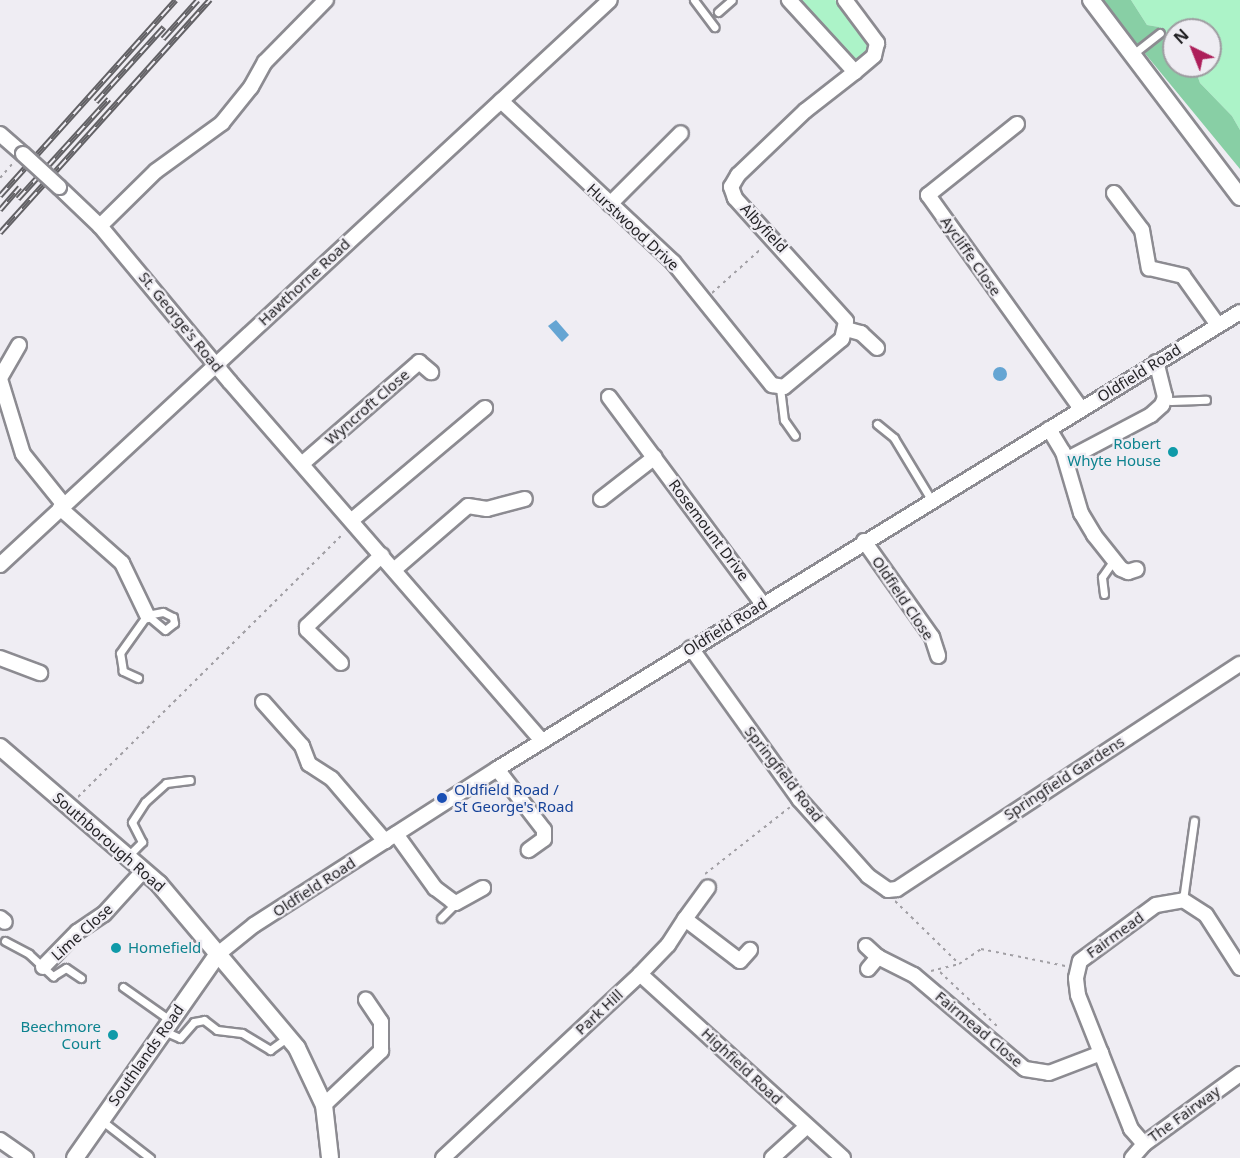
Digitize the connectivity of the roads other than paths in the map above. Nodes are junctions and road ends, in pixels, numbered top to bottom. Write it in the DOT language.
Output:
graph roads {
  1 [pos="326,0"];
  2 [pos="610,0"];
  3 [pos="694,0"];
  4 [pos="732,0"];
  5 [pos="789,0"];
  6 [pos="845,0"];
  7 [pos="1091,0"];
  8 [pos="718,12"];
  9 [pos="714,27"];
  10 [pos="1161,33"];
  11 [pos="1133,54"];
  12 [pos="855,72"];
  13 [pos="501,101"];
  14 [pos="1017,124"];
  15 [pos="681,133"];
  16 [pos="0,134"];
  17 [pos="1114,193"];
  18 [pos="1240,197"];
  19 [pos="610,204"];
  20 [pos="100,225"];
  21 [pos="1240,312"];
  22 [pos="1218,326"];
  23 [pos="846,328"];
  24 [pos="19,345"];
  25 [pos="878,348"];
  26 [pos="1156,362"];
  27 [pos="216,363"];
  28 [pos="431,372"];
  29 [pos="0,378"];
  30 [pos="780,388"];
  31 [pos="609,397"];
  32 [pos="1165,397"];
  33 [pos="1206,400"];
  34 [pos="485,408"];
  35 [pos="1080,409"];
  36 [pos="877,424"];
  37 [pos="1049,429"];
  38 [pos="795,436"];
  39 [pos="654,457"];
  40 [pos="1066,460"];
  41 [pos="303,463"];
  42 [pos="525,499"];
  43 [pos="602,499"];
  44 [pos="932,501"];
  45 [pos="62,506"];
  46 [pos="352,520"];
  47 [pos="864,541"];
  48 [pos="382,555"];
  49 [pos="1,561"];
  50 [pos="1113,561"];
  51 [pos="395,569"];
  52 [pos="1137,569"];
  53 [pos="1104,594"];
  54 [pos="763,604"];
  55 [pos="147,615"];
  56 [pos="691,648"];
  57 [pos="938,656"];
  58 [pos="0,658"];
  59 [pos="341,663"];
  60 [pos="1240,664"];
  61 [pos="40,673"];
  62 [pos="138,678"];
  63 [pos="263,702"];
  64 [pos="542,741"];
  65 [pos="0,747"];
  66 [pos="496,769"];
  67 [pos="190,780"];
  68 [pos="1194,821"];
  69 [pos="391,837"];
  70 [pos="529,850"];
  71 [pos="128,856"];
  72 [pos="144,870"];
  73 [pos="708,886"];
  74 [pos="483,888"];
  75 [pos="888,890"];
  76 [pos="1183,900"];
  77 [pos="456,903"];
  78 [pos="441,918"];
  79 [pos="685,919"];
  80 [pos="5,941"];
  81 [pos="866,946"];
  82 [pos="750,950"];
  83 [pos="218,954"];
  84 [pos="878,957"];
  85 [pos="43,967"];
  86 [pos="1240,968"];
  87 [pos="868,969"];
  88 [pos="640,974"];
  89 [pos="81,978"];
  90 [pos="123,987"];
  91 [pos="366,1000"];
  92 [pos="167,1025"];
  93 [pos="288,1037"];
  94 [pos="1101,1053"];
  95 [pos="1240,1074"];
  96 [pos="324,1105"];
  97 [pos="101,1120"];
  98 [pos="807,1126"];
  99 [pos="0,1140"];
  100 [pos="1144,1144"];
  101 [pos="26,1158"];
  102 [pos="75,1158"];
  103 [pos="150,1158"];
  104 [pos="330,1158"];
  105 [pos="443,1158"];
  106 [pos="772,1158"];
  107 [pos="843,1158"];
  108 [pos="1132,1158"];
  1 -- 20 [label="street"];
  2 -- 13 [label="street, Hawthorne Road"];
  3 -- 9 [label="lane"];
  4 -- 8 [label="lane"];
  5 -- 12 [label="street"];
  6 -- 12 [label="street, Albyfield"];
  7 -- 11 [label="street"];
  10 -- 11 [label="lane"];
  11 -- 18 [label="street"];
  12 -- 23 [label="street, Albyfield"];
  13 -- 19 [label="street, Hurstwood Drive"];
  13 -- 27 [label="street, Hawthorne Road"];
  14 -- 35 [label="street, Aycliffe Close"];
  15 -- 19 [label="street"];
  16 -- 20 [label="street, St. George's Road, bridge"];
  17 -- 22 [label="street"];
  19 -- 30 [label="street, Hurstwood Drive"];
  20 -- 27 [label="street, St. George's Road"];
  21 -- 22 [label="street, Oldfield Road"];
  22 -- 26 [label="street, Oldfield Road"];
  23 -- 25 [label="street"];
  23 -- 30 [label="street"];
  24 -- 29 [label="street"];
  26 -- 32 [label="street"];
  26 -- 35 [label="street, Oldfield Road"];
  27 -- 41 [label="street, St. George's Road"];
  27 -- 45 [label="street, Hawthorne Road"];
  28 -- 41 [label="street, Wyncroft Close"];
  29 -- 45 [label="street"];
  30 -- 38 [label="lane"];
  31 -- 39 [label="street, Rosemount Drive"];
  32 -- 33 [label="lane"];
  32 -- 40 [label="street"];
  34 -- 46 [label="street"];
  35 -- 37 [label="street, Oldfield Road"];
  36 -- 44 [label="lane"];
  37 -- 40 [label="street"];
  37 -- 44 [label="street, Oldfield Road"];
  39 -- 43 [label="street"];
  39 -- 54 [label="street, Rosemount Drive"];
  40 -- 50 [label="street"];
  41 -- 46 [label="street, St. George's Road"];
  42 -- 51 [label="street"];
  44 -- 47 [label="street, Oldfield Road"];
  45 -- 49 [label="street, Hawthorne Road"];
  45 -- 55 [label="street"];
  46 -- 48 [label="street, St. George's Road"];
  47 -- 54 [label="street, Oldfield Road"];
  47 -- 57 [label="street, Oldfield Close"];
  48 -- 51 [label="street, St. George's Road"];
  48 -- 59 [label="street"];
  50 -- 52 [label="street"];
  50 -- 53 [label="lane"];
  51 -- 64 [label="street, St. George's Road"];
  54 -- 56 [label="street, Oldfield Road"];
  55 -- 62 [label="lane"];
  56 -- 64 [label="street, Oldfield Road"];
  56 -- 75 [label="street, Springfield Road"];
  58 -- 61 [label="street"];
  60 -- 75 [label="street, Springfield Gardens"];
  63 -- 69 [label="street"];
  64 -- 66 [label="street, Oldfield Road"];
  65 -- 71 [label="street, Southborough Road"];
  66 -- 69 [label="street, Oldfield Road"];
  66 -- 70 [label="street"];
  67 -- 71 [label="lane"];
  68 -- 76 [label="lane"];
  69 -- 77 [label="street"];
  69 -- 83 [label="street, Oldfield Road"];
  71 -- 72 [label="street, Southborough Road"];
  72 -- 83 [label="street, Southborough Road"];
  72 -- 85 [label="street, Lime Close"];
  73 -- 79 [label="street, Park Hill"];
  74 -- 77 [label="street"];
  76 -- 86 [label="street"];
  76 -- 94 [label="street, Fairmead"];
  77 -- 78 [label="lane"];
  79 -- 82 [label="street"];
  79 -- 88 [label="street, Park Hill"];
  80 -- 85 [label="lane"];
  81 -- 84 [label="street, Fairmead Close"];
  83 -- 92 [label="street, Southlands Road"];
  83 -- 93 [label="street, Southborough Road"];
  84 -- 87 [label="street"];
  84 -- 94 [label="street, Fairmead Close"];
  85 -- 89 [label="lane"];
  88 -- 98 [label="street, Highfield Road"];
  88 -- 105 [label="street, Park Hill"];
  90 -- 92 [label="lane"];
  91 -- 96 [label="street"];
  92 -- 93 [label="lane"];
  92 -- 97 [label="street, Southlands Road"];
  93 -- 96 [label="street, Southborough Road"];
  94 -- 100 [label="street, Fairmead"];
  95 -- 100 [label="street, The Fairway"];
  96 -- 104 [label="street, Southborough Road"];
  97 -- 102 [label="street, Southlands Road"];
  97 -- 103 [label="lane"];
  98 -- 106 [label="street"];
  98 -- 107 [label="street, Highfield Road"];
  99 -- 101 [label="street"];
  100 -- 108 [label="street, The Fairway"];
}
